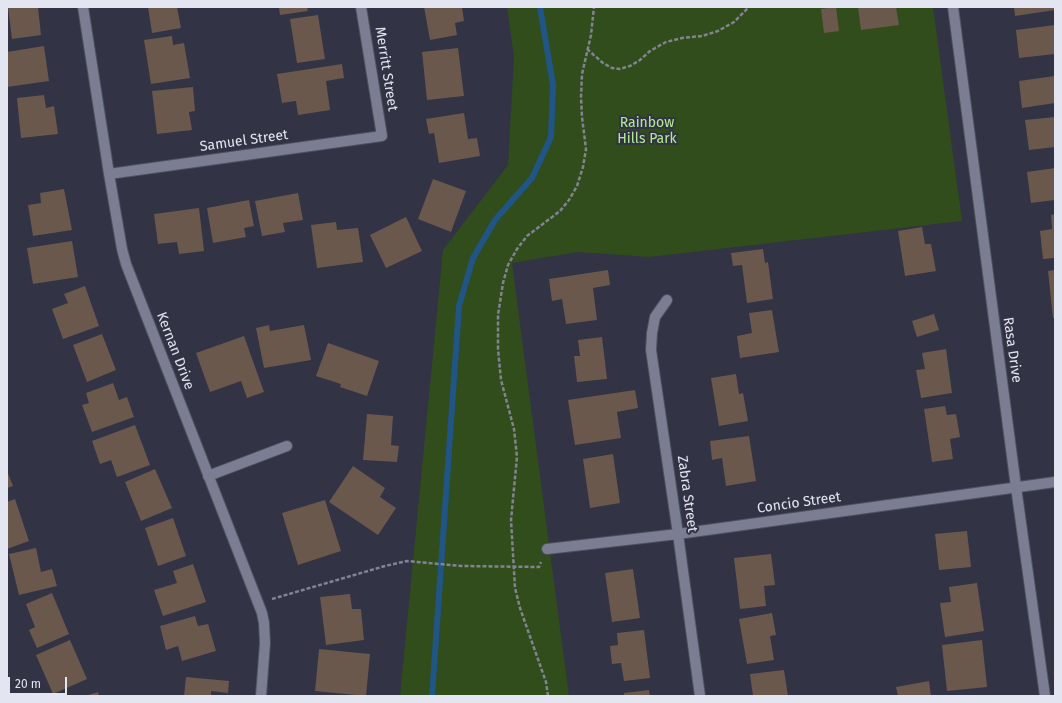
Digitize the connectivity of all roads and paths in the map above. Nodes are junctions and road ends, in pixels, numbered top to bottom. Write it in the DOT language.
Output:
graph roads {
  1 [pos="83,7"];
  2 [pos="361,7"];
  3 [pos="594,7"];
  4 [pos="750,7"];
  5 [pos="953,7"];
  6 [pos="587,49"];
  7 [pos="382,136"];
  8 [pos="109,174"];
  9 [pos="667,300"];
  10 [pos="287,446"];
  11 [pos="208,476"];
  12 [pos="1055,482"];
  13 [pos="1016,487"];
  14 [pos="678,534"];
  15 [pos="547,549"];
  16 [pos="514,567"];
  17 [pos="258,604"];
  18 [pos="261,696"];
  19 [pos="548,696"];
  20 [pos="700,696"];
  21 [pos="1045,696"];
  1 -- 8 [label="street, Kernan Drive"];
  2 -- 7 [label="street, Merritt Street"];
  3 -- 6 [label="path"];
  4 -- 6 [label="path"];
  5 -- 13 [label="street, Rasa Drive"];
  6 -- 16 [label="path"];
  7 -- 8 [label="street, Samuel Street"];
  8 -- 11 [label="street, Kernan Drive"];
  9 -- 14 [label="street, Zabra Street"];
  10 -- 11 [label="street"];
  11 -- 17 [label="street, Kernan Drive"];
  12 -- 13 [label="street, Concio Street"];
  13 -- 14 [label="street, Concio Street"];
  13 -- 21 [label="street, Rasa Drive"];
  14 -- 15 [label="street, Concio Street"];
  14 -- 20 [label="street, Zabra Street"];
  15 -- 16 [label="path"];
  16 -- 17 [label="path"];
  16 -- 19 [label="path"];
  17 -- 18 [label="street, Kernan Drive"];
}
